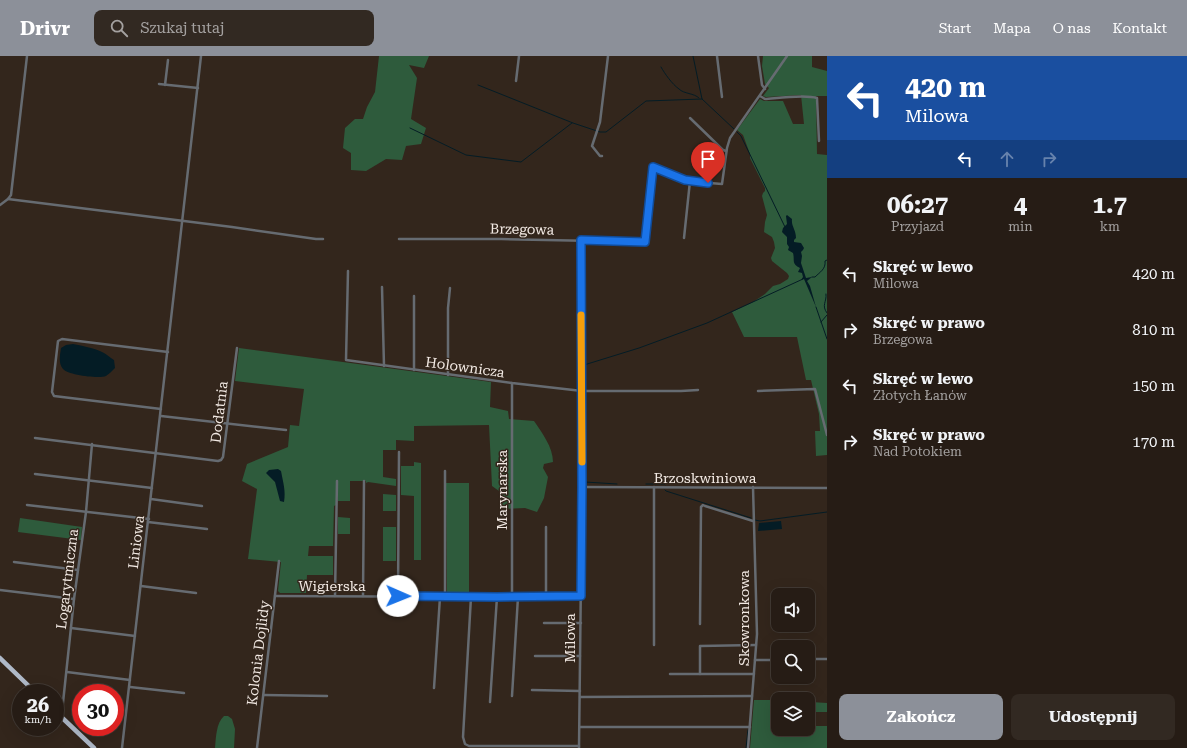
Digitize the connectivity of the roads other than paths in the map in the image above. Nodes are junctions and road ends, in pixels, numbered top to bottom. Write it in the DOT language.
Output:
graph roads {
  1 [pos="27,56"];
  2 [pos="201,56"];
  3 [pos="519,56"];
  4 [pos="608,56"];
  5 [pos="717,56"];
  6 [pos="758,56"];
  7 [pos="787,56"];
  8 [pos="168,60"];
  9 [pos="516,81"];
  10 [pos="160,84"];
  11 [pos="165,85"];
  12 [pos="198,88"];
  13 [pos="765,89"];
  14 [pos="722,96"];
  15 [pos="760,96"];
  16 [pos="690,118"];
  17 [pos="819,141"];
  18 [pos="726,151"];
  19 [pos="601,156"];
  20 [pos="690,181"];
  21 [pos="8,199"];
  22 [pos="0,205"];
  23 [pos="183,221"];
  24 [pos="684,238"];
  25 [pos="323,239"];
  26 [pos="399,239"];
  27 [pos="581,240"];
  28 [pos="348,271"];
  29 [pos="382,287"];
  30 [pos="450,288"];
  31 [pos="414,296"];
  32 [pos="237,348"];
  33 [pos="168,352"];
  34 [pos="384,366"];
  35 [pos="414,370"];
  36 [pos="448,375"];
  37 [pos="512,383"];
  38 [pos="698,390"];
  39 [pos="582,391"];
  40 [pos="758,391"];
  41 [pos="161,409"];
  42 [pos="161,416"];
  43 [pos="227,424"];
  44 [pos="286,430"];
  45 [pos="827,435"];
  46 [pos="35,438"];
  47 [pos="92,444"];
  48 [pos="156,452"];
  49 [pos="399,452"];
  50 [pos="445,470"];
  51 [pos="35,474"];
  52 [pos="88,481"];
  53 [pos="337,481"];
  54 [pos="364,481"];
  55 [pos="582,487"];
  56 [pos="753,487"];
  57 [pos="152,488"];
  58 [pos="654,488"];
  59 [pos="827,488"];
  60 [pos="151,499"];
  61 [pos="27,505"];
  62 [pos="202,506"];
  63 [pos="86,512"];
  64 [pos="149,520"];
  65 [pos="753,521"];
  66 [pos="546,527"];
  67 [pos="207,529"];
  68 [pos="279,561"];
  69 [pos="14,562"];
  70 [pos="78,570"];
  71 [pos="141,586"];
  72 [pos="0,590"];
  73 [pos="196,593"];
  74 [pos="275,596"];
  75 [pos="335,596"];
  76 [pos="363,596"];
  77 [pos="398,596"];
  78 [pos="546,596"];
  79 [pos="581,596"];
  80 [pos="440,597"];
  81 [pos="445,597"];
  82 [pos="471,597"];
  83 [pos="497,597"];
  84 [pos="512,597"];
  85 [pos="518,597"];
  86 [pos="74,599"];
  87 [pos="544,623"];
  88 [pos="581,623"];
  89 [pos="700,624"];
  90 [pos="72,628"];
  91 [pos="135,636"];
  92 [pos="654,645"];
  93 [pos="756,645"];
  94 [pos="535,656"];
  95 [pos="580,656"];
  96 [pos="1,658"];
  97 [pos="815,659"];
  98 [pos="827,659"];
  99 [pos="755,660"];
  100 [pos="771,660"];
  101 [pos="67,672"];
  102 [pos="670,674"];
  103 [pos="700,674"];
  104 [pos="754,674"];
  105 [pos="130,680"];
  106 [pos="27,684"];
  107 [pos="130,687"];
  108 [pos="434,688"];
  109 [pos="532,690"];
  110 [pos="580,691"];
  111 [pos="184,693"];
  112 [pos="264,695"];
  113 [pos="64,696"];
  114 [pos="327,696"];
  115 [pos="512,696"];
  116 [pos="752,696"];
  117 [pos="580,697"];
  118 [pos="490,702"];
  119 [pos="64,720"];
  120 [pos="580,727"];
  121 [pos="750,727"];
  122 [pos="579,747"];
  123 [pos="94,748"];
  124 [pos="122,748"];
  125 [pos="257,748"];
  126 [pos="748,748"];
  1 -- 21 [label="street"];
  2 -- 12 [label="street, Liniowa"];
  3 -- 9 [label="street"];
  4 -- 19 [label="street"];
  5 -- 14 [label="street"];
  6 -- 13 [label="street"];
  7 -- 13 [label="street"];
  8 -- 11 [label="street"];
  10 -- 11 [label="street"];
  11 -- 12 [label="street"];
  12 -- 23 [label="street, Liniowa"];
  13 -- 15 [label="street"];
  15 -- 17 [label="street"];
  15 -- 18 [label="street"];
  16 -- 18 [label="street"];
  18 -- 20 [label="street"];
  20 -- 24 [label="street"];
  20 -- 27 [label="street, Brzegowa"];
  21 -- 22 [label="street"];
  21 -- 23 [label="street"];
  23 -- 25 [label="street"];
  23 -- 33 [label="street, Liniowa"];
  26 -- 27 [label="street, Brzegowa"];
  27 -- 39 [label="street, Milowa"];
  28 -- 34 [label="street, Holownicza"];
  29 -- 34 [label="street"];
  30 -- 36 [label="street"];
  31 -- 35 [label="street"];
  32 -- 43 [label="street, Dodatnia"];
  33 -- 41 [label="street, Liniowa"];
  33 -- 41 [label="street"];
  34 -- 35 [label="street, Holownicza"];
  35 -- 36 [label="street, Holownicza"];
  36 -- 37 [label="street, Holownicza"];
  37 -- 39 [label="street, Holownicza"];
  37 -- 84 [label="street, Marynarska"];
  38 -- 39 [label="street, Holownicza"];
  39 -- 55 [label="street, Milowa"];
  40 -- 45 [label="street"];
  41 -- 42 [label="street, Liniowa"];
  42 -- 43 [label="street"];
  42 -- 48 [label="street, Liniowa"];
  43 -- 44 [label="street"];
  43 -- 48 [label="street, Dodatnia"];
  46 -- 47 [label="street"];
  47 -- 48 [label="street"];
  47 -- 52 [label="street, Logarytmiczna"];
  48 -- 57 [label="street, Liniowa"];
  49 -- 77 [label="street"];
  50 -- 81 [label="street"];
  51 -- 52 [label="street"];
  52 -- 57 [label="street"];
  52 -- 63 [label="street, Logarytmiczna"];
  53 -- 75 [label="street"];
  54 -- 76 [label="street"];
  55 -- 58 [label="street, Brzoskwiniowa"];
  55 -- 79 [label="street, Milowa"];
  56 -- 58 [label="street, Brzoskwiniowa"];
  56 -- 59 [label="street, Brzoskwiniowa"];
  56 -- 65 [label="street, Skowronkowa"];
  57 -- 60 [label="street, Liniowa"];
  58 -- 92 [label="street"];
  60 -- 62 [label="street"];
  60 -- 64 [label="street, Liniowa"];
  61 -- 63 [label="street"];
  63 -- 64 [label="street"];
  63 -- 70 [label="street, Logarytmiczna"];
  64 -- 67 [label="street"];
  64 -- 71 [label="street, Liniowa"];
  65 -- 89 [label="street"];
  65 -- 93 [label="street, Skowronkowa"];
  66 -- 78 [label="street"];
  68 -- 74 [label="street, Kolonia Dojlidy"];
  69 -- 70 [label="street"];
  70 -- 86 [label="street, Logarytmiczna"];
  71 -- 73 [label="street"];
  71 -- 91 [label="street, Liniowa"];
  72 -- 86 [label="street"];
  74 -- 75 [label="street, Wigierska"];
  74 -- 112 [label="street, Kolonia Dojlidy"];
  75 -- 76 [label="street, Wigierska"];
  76 -- 77 [label="street, Wigierska"];
  77 -- 80 [label="street, Wigierska"];
  78 -- 79 [label="street, Wigierska"];
  78 -- 85 [label="street, Wigierska"];
  79 -- 88 [label="street, Milowa"];
  80 -- 81 [label="street, Wigierska"];
  80 -- 108 [label="street"];
  81 -- 82 [label="street, Wigierska"];
  82 -- 83 [label="street, Wigierska"];
  82 -- 122 [label="street"];
  83 -- 84 [label="street, Wigierska"];
  83 -- 118 [label="street"];
  84 -- 85 [label="street, Wigierska"];
  85 -- 115 [label="street"];
  86 -- 90 [label="street, Logarytmiczna"];
  87 -- 88 [label="street"];
  88 -- 95 [label="street, Milowa"];
  90 -- 91 [label="street"];
  90 -- 101 [label="street, Logarytmiczna"];
  91 -- 105 [label="street, Liniowa"];
  93 -- 99 [label="street, Skowronkowa"];
  93 -- 103 [label="street"];
  94 -- 95 [label="street"];
  95 -- 110 [label="street, Milowa"];
  96 -- 106 [label="highway"];
  97 -- 98 [label="street"];
  99 -- 100 [label="street"];
  99 -- 104 [label="street, Skowronkowa"];
  101 -- 105 [label="street"];
  101 -- 113 [label="street, Logarytmiczna"];
  102 -- 103 [label="street"];
  103 -- 104 [label="street"];
  104 -- 116 [label="street, Skowronkowa"];
  105 -- 107 [label="street, Liniowa"];
  107 -- 111 [label="street"];
  107 -- 124 [label="street, Liniowa"];
  109 -- 110 [label="street"];
  110 -- 117 [label="street, Milowa"];
  112 -- 114 [label="street"];
  112 -- 125 [label="street, Kolonia Dojlidy"];
  116 -- 117 [label="street"];
  116 -- 121 [label="street, Skowronkowa"];
  117 -- 120 [label="street, Milowa"];
  119 -- 123 [label="highway"];
  120 -- 121 [label="street"];
  120 -- 122 [label="street, Milowa"];
  121 -- 126 [label="street, Skowronkowa"];
}
